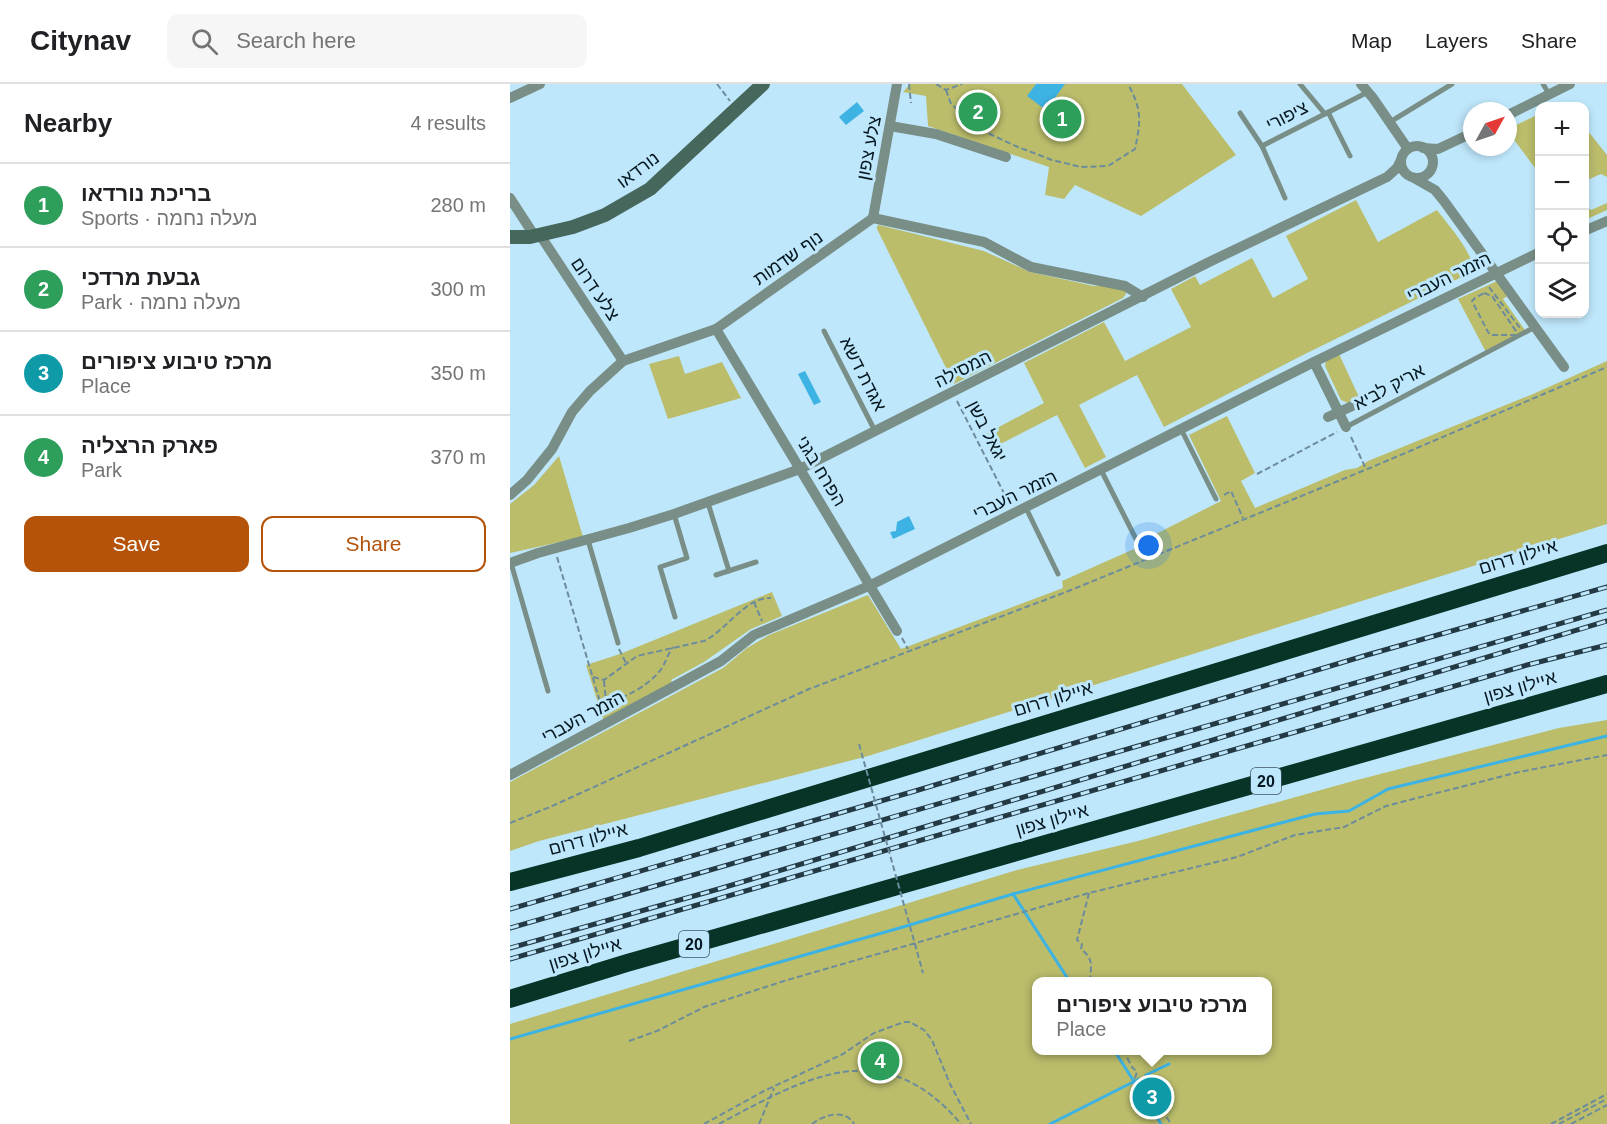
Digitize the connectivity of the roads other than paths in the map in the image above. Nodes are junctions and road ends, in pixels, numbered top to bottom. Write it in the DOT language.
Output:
graph roads {
  1 [pos="540,84"];
  2 [pos="763,84"];
  3 [pos="897,84"];
  4 [pos="1300,84"];
  5 [pos="1452,84"];
  6 [pos="1543,84"];
  7 [pos="1570,84"];
  8 [pos="1365,88"];
  9 [pos="1549,94"];
  10 [pos="510,98"];
  11 [pos="1517,110"];
  12 [pos="1240,112"];
  13 [pos="1327,113"];
  14 [pos="1390,122"];
  15 [pos="890,126"];
  16 [pos="1463,138"];
  17 [pos="1449,145"];
  18 [pos="1262,146"];
  19 [pos="1424,148"];
  20 [pos="1408,149"];
  21 [pos="1350,156"];
  22 [pos="1006,157"];
  23 [pos="1401,160"];
  24 [pos="1432,165"];
  25 [pos="1387,177"];
  26 [pos="1412,177"];
  27 [pos="510,198"];
  28 [pos="1286,198"];
  29 [pos="1444,201"];
  30 [pos="873,218"];
  31 [pos="1607,221"];
  32 [pos="1589,229"];
  33 [pos="537,235"];
  34 [pos="510,237"];
  35 [pos="1535,254"];
  36 [pos="1496,272"];
  37 [pos="1143,297"];
  38 [pos="1535,327"];
  39 [pos="716,329"];
  40 [pos="824,331"];
  41 [pos="623,361"];
  42 [pos="1314,362"];
  43 [pos="1564,367"];
  44 [pos="1359,403"];
  45 [pos="1339,412"];
  46 [pos="1328,417"];
  47 [pos="1346,428"];
  48 [pos="1181,429"];
  49 [pos="876,432"];
  50 [pos="800,468"];
  51 [pos="1101,470"];
  52 [pos="510,495"];
  53 [pos="1216,500"];
  54 [pos="708,503"];
  55 [pos="1026,508"];
  56 [pos="674,514"];
  57 [pos="1136,539"];
  58 [pos="588,540"];
  59 [pos="1607,552"];
  60 [pos="538,553"];
  61 [pos="510,556"];
  62 [pos="756,562"];
  63 [pos="510,563"];
  64 [pos="729,571"];
  65 [pos="1058,574"];
  66 [pos="716,575"];
  67 [pos="871,585"];
  68 [pos="675,617"];
  69 [pos="897,631"];
  70 [pos="618,643"];
  71 [pos="1607,684"];
  72 [pos="1607,690"];
  73 [pos="548,691"];
  74 [pos="1460,726"];
  75 [pos="510,775"];
  76 [pos="510,882"];
  77 [pos="510,999"];
  1 -- 10 [label="street"];
  2 -- 33 [label="street, נורדאו"];
  3 -- 15 [label="street, צלע צפון"];
  4 -- 13 [label="lane, ציפורי"];
  5 -- 14 [label="lane"];
  6 -- 9 [label="lane"];
  7 -- 9 [label="street"];
  8 -- 13 [label="lane, ציפורי"];
  8 -- 14 [label="street"];
  9 -- 11 [label="street"];
  12 -- 18 [label="lane, ציפורי"];
  13 -- 18 [label="lane, ציפורי"];
  13 -- 21 [label="lane, ציפורי"];
  14 -- 20 [label="street"];
  15 -- 22 [label="street"];
  15 -- 30 [label="street, צלע צפון"];
  16 -- 17 [label="street"];
  17 -- 19 [label="street"];
  17 -- 24 [label="street"];
  18 -- 28 [label="lane, ציפורי"];
  19 -- 20 [label="street"];
  19 -- 24 [label="street"];
  20 -- 23 [label="street"];
  23 -- 25 [label="street, המסילה"];
  23 -- 26 [label="street"];
  24 -- 26 [label="street"];
  24 -- 29 [label="street"];
  25 -- 26 [label="street, המסילה"];
  25 -- 37 [label="street, המסילה"];
  26 -- 29 [label="street"];
  27 -- 33 [label="street, צלע דרום"];
  29 -- 36 [label="street"];
  30 -- 37 [label="street"];
  30 -- 39 [label="street, נוף שדמות"];
  31 -- 32 [label="street"];
  33 -- 34 [label="street, נורדאו"];
  33 -- 41 [label="street, צלע דרום"];
  35 -- 36 [label="street, הזמר העברי"];
  36 -- 38 [label="street"];
  36 -- 42 [label="street, הזמר העברי"];
  37 -- 49 [label="street, המסילה"];
  38 -- 43 [label="street"];
  38 -- 47 [label="lane, אריק לביא"];
  39 -- 41 [label="street, נוף שדמות"];
  39 -- 50 [label="street, הפרח בגני"];
  40 -- 49 [label="lane, אגדת דשא"];
  41 -- 52 [label="street, נוף שדמות"];
  42 -- 45 [label="street"];
  42 -- 48 [label="street, הזמר העברי"];
  44 -- 45 [label="street"];
  45 -- 46 [label="street"];
  45 -- 47 [label="street"];
  48 -- 51 [label="street, הזמר העברי"];
  48 -- 53 [label="lane"];
  49 -- 50 [label="street, המסילה"];
  50 -- 54 [label="street, המסילה"];
  50 -- 67 [label="street, הפרח בגני"];
  51 -- 55 [label="street, הזמר העברי"];
  51 -- 57 [label="lane"];
  54 -- 56 [label="street, המסילה"];
  54 -- 64 [label="lane"];
  55 -- 65 [label="lane"];
  55 -- 67 [label="street, הזמר העברי"];
  56 -- 58 [label="street, המסילה"];
  56 -- 68 [label="lane"];
  58 -- 60 [label="street, המסילה"];
  58 -- 70 [label="lane"];
  59 -- 76 [label="highway, איילון דרום"];
  60 -- 61 [label="street, המסילה"];
  60 -- 63 [label="street, המסילה"];
  62 -- 64 [label="lane"];
  63 -- 73 [label="lane"];
  64 -- 66 [label="lane"];
  67 -- 69 [label="street, הפרח בגני"];
  67 -- 75 [label="street, הזמר העברי"];
  71 -- 74 [label="highway, איילון צפון / 20"];
  72 -- 74 [label="highway"];
  74 -- 77 [label="highway, איילון צפון / 20"];
}
